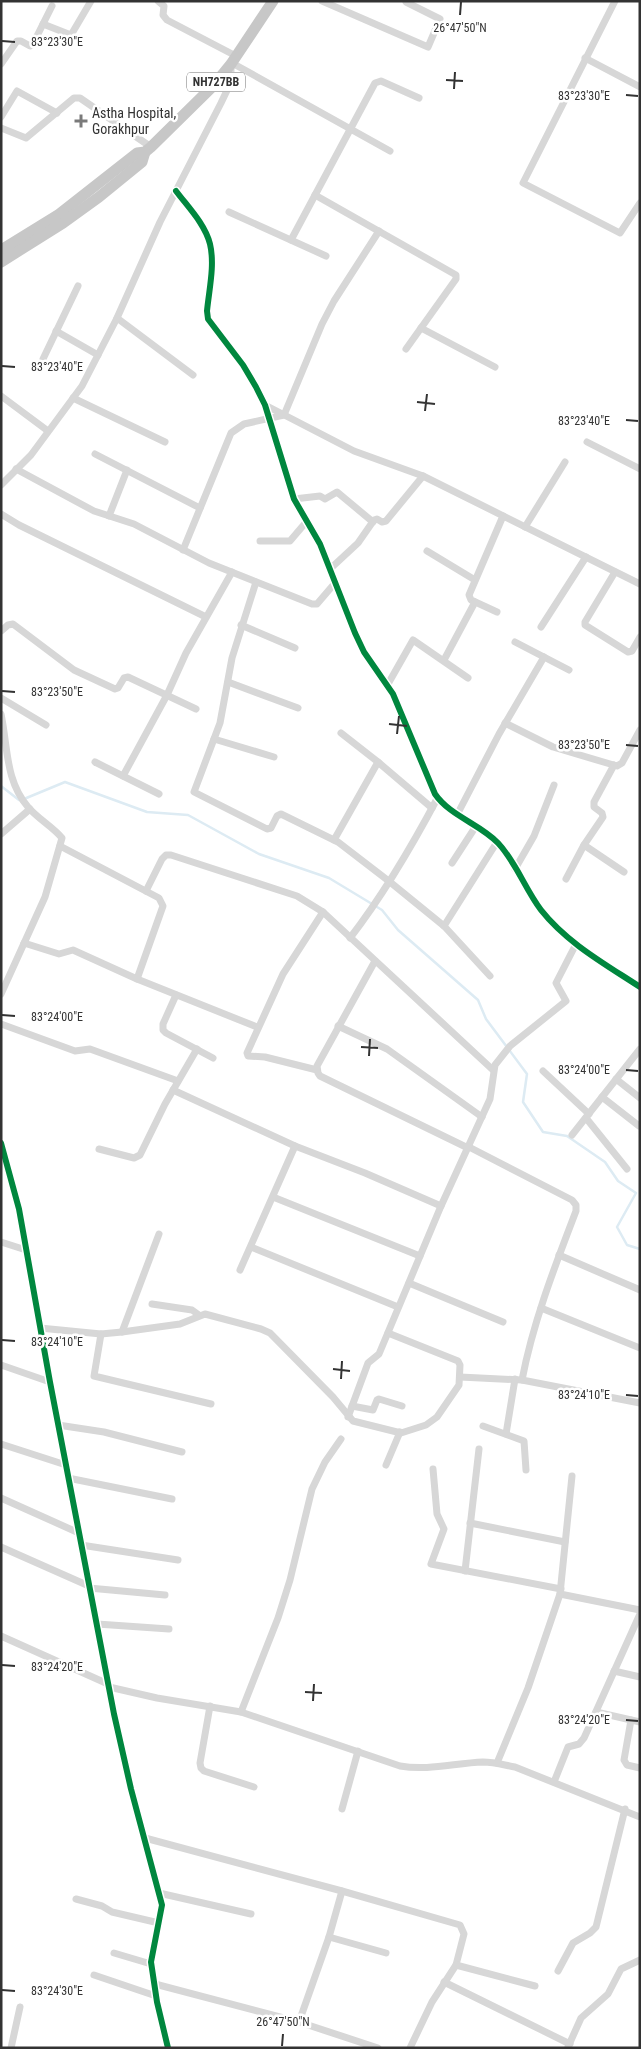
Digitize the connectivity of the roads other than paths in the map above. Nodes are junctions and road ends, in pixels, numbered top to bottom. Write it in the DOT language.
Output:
graph roads {
  1 [pos="91,1"];
  2 [pos="158,1"];
  3 [pos="273,1"];
  4 [pos="322,1"];
  5 [pos="615,1"];
  6 [pos="406,2"];
  7 [pos="52,6"];
  8 [pos="43,24"];
  9 [pos="584,58"];
  10 [pos="233,61"];
  11 [pos="1,64"];
  12 [pos="640,87"];
  13 [pos="419,98"];
  14 [pos="57,113"];
  15 [pos="1,117"];
  16 [pos="1,128"];
  17 [pos="351,129"];
  18 [pos="148,149"];
  19 [pos="390,151"];
  20 [pos="176,191"];
  21 [pos="315,195"];
  22 [pos="640,203"];
  23 [pos="229,212"];
  24 [pos="379,231"];
  25 [pos="291,240"];
  26 [pos="1,250"];
  27 [pos="326,256"];
  28 [pos="1,262"];
  29 [pos="78,286"];
  30 [pos="117,318"];
  31 [pos="421,328"];
  32 [pos="56,331"];
  33 [pos="406,349"];
  34 [pos="98,355"];
  35 [pos="43,358"];
  36 [pos="495,367"];
  37 [pos="193,375"];
  38 [pos="1,396"];
  39 [pos="73,398"];
  40 [pos="264,405"];
  41 [pos="284,415"];
  42 [pos="269,420"];
  43 [pos="48,431"];
  44 [pos="165,442"];
  45 [pos="587,442"];
  46 [pos="95,454"];
  47 [pos="565,462"];
  48 [pos="16,469"];
  49 [pos="127,470"];
  50 [pos="640,470"];
  51 [pos="423,476"];
  52 [pos="1,485"];
  53 [pos="294,499"];
  54 [pos="200,508"];
  55 [pos="1,514"];
  56 [pos="109,516"];
  57 [pos="503,516"];
  58 [pos="307,521"];
  59 [pos="372,522"];
  60 [pos="525,527"];
  61 [pos="260,541"];
  62 [pos="183,550"];
  63 [pos="427,551"];
  64 [pos="586,557"];
  65 [pos="330,569"];
  66 [pos="232,572"];
  67 [pos="615,572"];
  68 [pos="475,580"];
  69 [pos="256,582"];
  70 [pos="335,583"];
  71 [pos="640,584"];
  72 [pos="475,602"];
  73 [pos="497,612"];
  74 [pos="206,618"];
  75 [pos="241,625"];
  76 [pos="541,627"];
  77 [pos="1,631"];
  78 [pos="640,636"];
  79 [pos="515,642"];
  80 [pos="295,648"];
  81 [pos="544,657"];
  82 [pos="444,660"];
  83 [pos="569,670"];
  84 [pos="468,678"];
  85 [pos="228,682"];
  86 [pos="388,684"];
  87 [pos="167,695"];
  88 [pos="1,698"];
  89 [pos="298,708"];
  90 [pos="196,709"];
  91 [pos="1,714"];
  92 [pos="505,723"];
  93 [pos="46,725"];
  94 [pos="640,730"];
  95 [pos="341,733"];
  96 [pos="214,739"];
  97 [pos="274,757"];
  98 [pos="95,762"];
  99 [pos="378,762"];
  100 [pos="614,765"];
  101 [pos="123,776"];
  102 [pos="554,785"];
  103 [pos="160,794"];
  104 [pos="438,797"];
  105 [pos="28,807"];
  106 [pos="432,808"];
  107 [pos="458,813"];
  108 [pos="476,826"];
  109 [pos="1,834"];
  110 [pos="334,840"];
  111 [pos="497,842"];
  112 [pos="584,845"];
  113 [pos="60,846"];
  114 [pos="452,863"];
  115 [pos="516,869"];
  116 [pos="624,872"];
  117 [pos="566,879"];
  118 [pos="390,882"];
  119 [pos="146,891"];
  120 [pos="323,912"];
  121 [pos="444,926"];
  122 [pos="350,938"];
  123 [pos="24,943"];
  124 [pos="576,944"];
  125 [pos="374,961"];
  126 [pos="490,976"];
  127 [pos="137,979"];
  128 [pos="640,987"];
  129 [pos="1,994"];
  130 [pos="176,995"];
  131 [pos="1,1024"];
  132 [pos="338,1026"];
  133 [pos="257,1027"];
  134 [pos="640,1049"];
  135 [pos="197,1050"];
  136 [pos="213,1058"];
  137 [pos="317,1070"];
  138 [pos="493,1070"];
  139 [pos="543,1071"];
  140 [pos="616,1079"];
  141 [pos="178,1081"];
  142 [pos="173,1090"];
  143 [pos="602,1097"];
  144 [pos="640,1098"];
  145 [pos="587,1116"];
  146 [pos="482,1117"];
  147 [pos="639,1126"];
  148 [pos="572,1135"];
  149 [pos="1,1143"];
  150 [pos="295,1146"];
  151 [pos="468,1148"];
  152 [pos="99,1149"];
  153 [pos="627,1169"];
  154 [pos="273,1197"];
  155 [pos="441,1206"];
  156 [pos="159,1234"];
  157 [pos="1,1242"];
  158 [pos="251,1247"];
  159 [pos="26,1250"];
  160 [pos="559,1255"];
  161 [pos="420,1256"];
  162 [pos="240,1270"];
  163 [pos="408,1283"];
  164 [pos="640,1290"];
  165 [pos="152,1304"];
  166 [pos="398,1307"];
  167 [pos="541,1308"];
  168 [pos="199,1315"];
  169 [pos="503,1322"];
  170 [pos="40,1328"];
  171 [pos="122,1332"];
  172 [pos="388,1333"];
  173 [pos="101,1334"];
  174 [pos="640,1348"];
  175 [pos="1,1365"];
  176 [pos="460,1377"];
  177 [pos="518,1380"];
  178 [pos="50,1382"];
  179 [pos="640,1403"];
  180 [pos="211,1404"];
  181 [pos="352,1406"];
  182 [pos="402,1406"];
  183 [pos="348,1417"];
  184 [pos="58,1425"];
  185 [pos="483,1426"];
  186 [pos="400,1432"];
  187 [pos="506,1434"];
  188 [pos="341,1440"];
  189 [pos="1,1444"];
  190 [pos="479,1449"];
  191 [pos="182,1452"];
  192 [pos="66,1465"];
  193 [pos="386,1465"];
  194 [pos="433,1469"];
  195 [pos="526,1470"];
  196 [pos="572,1476"];
  197 [pos="68,1478"];
  198 [pos="1,1498"];
  199 [pos="172,1499"];
  200 [pos="470,1523"];
  201 [pos="79,1533"];
  202 [pos="565,1542"];
  203 [pos="81,1545"];
  204 [pos="1,1547"];
  205 [pos="178,1560"];
  206 [pos="465,1571"];
  207 [pos="89,1587"];
  208 [pos="561,1591"];
  209 [pos="165,1595"];
  210 [pos="640,1610"];
  211 [pos="640,1614"];
  212 [pos="97,1624"];
  213 [pos="169,1630"];
  214 [pos="1,1636"];
  215 [pos="614,1671"];
  216 [pos="640,1677"];
  217 [pos="109,1685"];
  218 [pos="210,1706"];
  219 [pos="241,1712"];
  220 [pos="596,1712"];
  221 [pos="631,1720"];
  222 [pos="640,1722"];
  223 [pos="358,1751"];
  224 [pos="497,1763"];
  225 [pos="640,1768"];
  226 [pos="554,1782"];
  227 [pos="254,1787"];
  228 [pos="342,1809"];
  229 [pos="625,1809"];
  230 [pos="640,1817"];
  231 [pos="145,1838"];
  232 [pos="342,1891"];
  233 [pos="159,1894"];
  234 [pos="76,1899"];
  235 [pos="251,1914"];
  236 [pos="159,1923"];
  237 [pos="329,1937"];
  238 [pos="114,1953"];
  239 [pos="386,1953"];
  240 [pos="640,1960"];
  241 [pos="151,1964"];
  242 [pos="456,1965"];
  243 [pos="558,1971"];
  244 [pos="94,1975"];
  245 [pos="444,1982"];
  246 [pos="155,1984"];
  247 [pos="535,1986"];
  248 [pos="156,1996"];
  249 [pos="20,2007"];
  250 [pos="299,2022"];
  251 [pos="569,2046"];
  252 [pos="11,2048"];
  253 [pos="168,2048"];
  254 [pos="378,2048"];
  255 [pos="410,2048"];
  1 -- 8 [label="street"];
  2 -- 10 [label="street"];
  3 -- 10 [label="highway, NH727BB"];
  4 -- 6 [label="street"];
  5 -- 9 [label="street"];
  7 -- 8 [label="street"];
  8 -- 11 [label="street"];
  9 -- 12 [label="street"];
  9 -- 22 [label="street"];
  10 -- 17 [label="street"];
  10 -- 18 [label="highway, NH727BB"];
  10 -- 20 [label="street"];
  13 -- 17 [label="street"];
  14 -- 15 [label="street"];
  14 -- 16 [label="street"];
  14 -- 18 [label="street"];
  17 -- 19 [label="street"];
  17 -- 21 [label="street"];
  18 -- 26 [label="highway, NH727BB"];
  18 -- 28 [label="highway, NH727BB"];
  20 -- 30 [label="street"];
  20 -- 40 [label="street"];
  21 -- 24 [label="street"];
  21 -- 25 [label="street"];
  23 -- 25 [label="street"];
  24 -- 31 [label="street"];
  24 -- 41 [label="street"];
  25 -- 27 [label="street"];
  29 -- 32 [label="street"];
  30 -- 34 [label="street"];
  30 -- 37 [label="street"];
  31 -- 33 [label="street"];
  31 -- 36 [label="street"];
  32 -- 34 [label="street"];
  32 -- 35 [label="street"];
  34 -- 39 [label="street"];
  38 -- 43 [label="street"];
  39 -- 43 [label="street"];
  39 -- 44 [label="street"];
  40 -- 41 [label="street"];
  40 -- 42 [label="street"];
  41 -- 42 [label="street"];
  41 -- 51 [label="street"];
  42 -- 53 [label="street"];
  42 -- 54 [label="street"];
  43 -- 48 [label="street"];
  45 -- 50 [label="street"];
  46 -- 49 [label="street"];
  47 -- 60 [label="street"];
  48 -- 52 [label="street"];
  48 -- 56 [label="street"];
  49 -- 54 [label="street"];
  49 -- 56 [label="street"];
  51 -- 57 [label="street"];
  51 -- 59 [label="street"];
  53 -- 58 [label="street"];
  53 -- 59 [label="street"];
  54 -- 62 [label="street"];
  55 -- 74 [label="street"];
  56 -- 62 [label="street"];
  57 -- 60 [label="street"];
  57 -- 68 [label="street"];
  58 -- 61 [label="street"];
  58 -- 65 [label="street"];
  59 -- 65 [label="street"];
  60 -- 64 [label="street"];
  62 -- 66 [label="street"];
  63 -- 68 [label="street"];
  64 -- 67 [label="street"];
  64 -- 76 [label="street"];
  65 -- 70 [label="street"];
  66 -- 69 [label="street"];
  66 -- 74 [label="street"];
  67 -- 71 [label="street"];
  67 -- 78 [label="street"];
  68 -- 72 [label="street"];
  69 -- 70 [label="street"];
  69 -- 75 [label="street"];
  70 -- 86 [label="street"];
  72 -- 73 [label="street"];
  72 -- 82 [label="street"];
  74 -- 87 [label="street"];
  75 -- 80 [label="street"];
  75 -- 85 [label="street"];
  77 -- 87 [label="street"];
  79 -- 81 [label="street"];
  81 -- 83 [label="street"];
  81 -- 92 [label="street"];
  82 -- 84 [label="street"];
  82 -- 86 [label="street"];
  85 -- 89 [label="street"];
  85 -- 96 [label="street"];
  86 -- 104 [label="street"];
  87 -- 90 [label="street"];
  87 -- 101 [label="street"];
  88 -- 93 [label="street"];
  91 -- 105 [label="street"];
  92 -- 100 [label="street"];
  92 -- 107 [label="street"];
  94 -- 100 [label="street"];
  95 -- 99 [label="street"];
  96 -- 97 [label="street"];
  96 -- 110 [label="street"];
  98 -- 101 [label="street"];
  99 -- 106 [label="street"];
  99 -- 110 [label="street"];
  100 -- 112 [label="street"];
  101 -- 103 [label="street"];
  102 -- 115 [label="street"];
  104 -- 106 [label="street"];
  104 -- 107 [label="street"];
  105 -- 109 [label="street"];
  105 -- 113 [label="street"];
  106 -- 118 [label="street"];
  107 -- 108 [label="street"];
  108 -- 111 [label="street"];
  108 -- 114 [label="street"];
  110 -- 118 [label="street"];
  111 -- 115 [label="street"];
  111 -- 121 [label="street"];
  112 -- 116 [label="street"];
  112 -- 117 [label="street"];
  113 -- 119 [label="street"];
  113 -- 123 [label="street"];
  115 -- 124 [label="street"];
  118 -- 121 [label="street"];
  118 -- 122 [label="street"];
  119 -- 120 [label="street"];
  119 -- 127 [label="street"];
  120 -- 122 [label="street"];
  120 -- 133 [label="street"];
  121 -- 126 [label="street"];
  122 -- 125 [label="street"];
  123 -- 127 [label="street"];
  123 -- 129 [label="street"];
  124 -- 128 [label="street"];
  124 -- 138 [label="street"];
  125 -- 132 [label="street"];
  125 -- 138 [label="street"];
  127 -- 130 [label="street"];
  130 -- 133 [label="street"];
  130 -- 135 [label="street"];
  131 -- 141 [label="street"];
  132 -- 137 [label="street"];
  132 -- 146 [label="street"];
  133 -- 137 [label="street"];
  134 -- 140 [label="street"];
  135 -- 136 [label="street"];
  135 -- 141 [label="street"];
  137 -- 151 [label="street"];
  138 -- 146 [label="street"];
  139 -- 145 [label="street"];
  140 -- 143 [label="street"];
  140 -- 144 [label="street"];
  141 -- 142 [label="street"];
  142 -- 150 [label="street"];
  142 -- 152 [label="street"];
  143 -- 145 [label="street"];
  143 -- 147 [label="street"];
  145 -- 148 [label="street"];
  145 -- 153 [label="street"];
  146 -- 151 [label="street"];
  149 -- 159 [label="street"];
  150 -- 154 [label="street"];
  150 -- 155 [label="street"];
  151 -- 155 [label="street"];
  151 -- 160 [label="street"];
  154 -- 158 [label="street"];
  154 -- 161 [label="street"];
  155 -- 161 [label="street"];
  156 -- 171 [label="street"];
  157 -- 159 [label="street"];
  158 -- 162 [label="street"];
  158 -- 166 [label="street"];
  159 -- 170 [label="street"];
  160 -- 164 [label="street"];
  160 -- 167 [label="street"];
  161 -- 163 [label="street"];
  163 -- 166 [label="street"];
  163 -- 169 [label="street"];
  165 -- 168 [label="street"];
  166 -- 172 [label="street"];
  167 -- 174 [label="street"];
  167 -- 177 [label="street"];
  168 -- 171 [label="street"];
  168 -- 183 [label="street"];
  170 -- 173 [label="street"];
  170 -- 178 [label="street"];
  171 -- 173 [label="street"];
  172 -- 176 [label="street"];
  172 -- 181 [label="street"];
  173 -- 180 [label="street"];
  175 -- 178 [label="street"];
  176 -- 177 [label="street"];
  176 -- 186 [label="street"];
  177 -- 179 [label="street"];
  177 -- 187 [label="street"];
  178 -- 184 [label="street"];
  181 -- 182 [label="street"];
  181 -- 183 [label="street"];
  183 -- 186 [label="street"];
  184 -- 191 [label="street"];
  184 -- 192 [label="street"];
  185 -- 187 [label="street"];
  186 -- 193 [label="street"];
  187 -- 195 [label="street"];
  188 -- 219 [label="street"];
  189 -- 192 [label="street"];
  190 -- 200 [label="street"];
  192 -- 197 [label="street"];
  194 -- 206 [label="street"];
  196 -- 202 [label="street"];
  197 -- 199 [label="street"];
  197 -- 201 [label="street"];
  198 -- 201 [label="street"];
  200 -- 202 [label="street"];
  200 -- 206 [label="street"];
  201 -- 203 [label="street"];
  202 -- 208 [label="street"];
  203 -- 205 [label="street"];
  203 -- 207 [label="street"];
  204 -- 207 [label="street"];
  206 -- 208 [label="street"];
  207 -- 209 [label="street"];
  207 -- 212 [label="street"];
  208 -- 210 [label="street"];
  208 -- 224 [label="street"];
  211 -- 215 [label="street"];
  212 -- 213 [label="street"];
  212 -- 217 [label="street"];
  214 -- 217 [label="street"];
  215 -- 216 [label="street"];
  215 -- 220 [label="street"];
  217 -- 218 [label="street"];
  217 -- 231 [label="street"];
  218 -- 219 [label="street"];
  218 -- 227 [label="street"];
  219 -- 223 [label="street"];
  220 -- 221 [label="street"];
  220 -- 226 [label="street"];
  221 -- 222 [label="street"];
  221 -- 225 [label="street"];
  223 -- 224 [label="street"];
  223 -- 228 [label="street"];
  224 -- 226 [label="street"];
  226 -- 229 [label="street"];
  229 -- 230 [label="street"];
  229 -- 243 [label="street"];
  231 -- 232 [label="street"];
  231 -- 233 [label="street"];
  232 -- 237 [label="street"];
  232 -- 242 [label="street"];
  233 -- 235 [label="street"];
  233 -- 236 [label="street"];
  234 -- 236 [label="street"];
  236 -- 241 [label="street"];
  237 -- 239 [label="street"];
  237 -- 250 [label="street"];
  238 -- 241 [label="street"];
  240 -- 251 [label="street"];
  241 -- 246 [label="street"];
  242 -- 245 [label="street"];
  242 -- 247 [label="street"];
  244 -- 248 [label="street"];
  245 -- 251 [label="street"];
  245 -- 255 [label="street"];
  246 -- 248 [label="street"];
  246 -- 250 [label="street"];
  248 -- 253 [label="street"];
  249 -- 252 [label="street"];
  250 -- 254 [label="street"];
}
